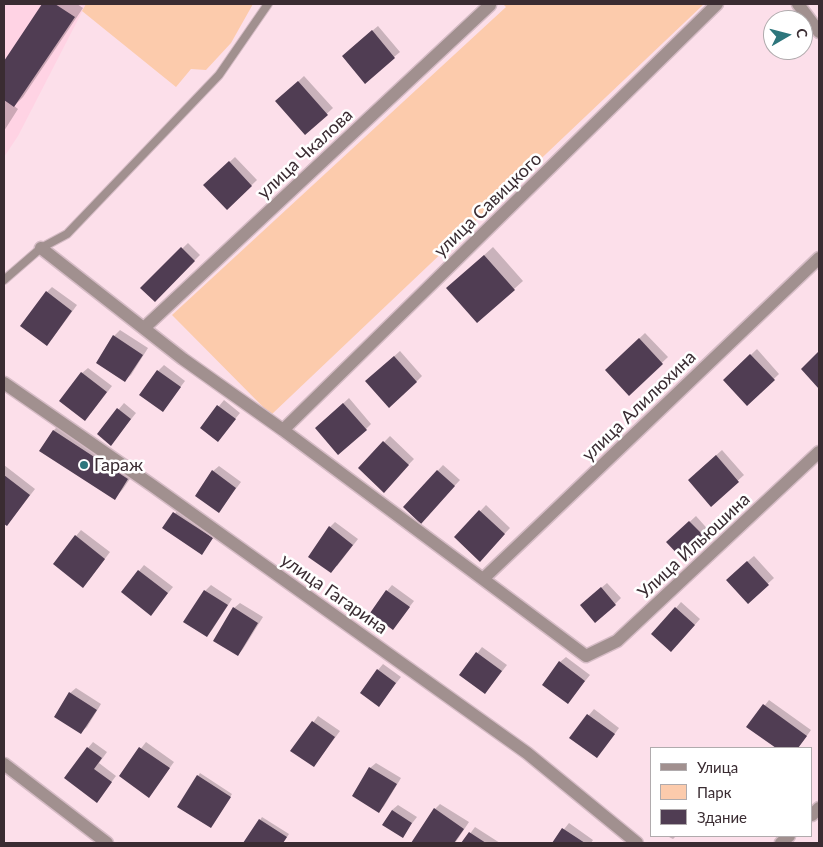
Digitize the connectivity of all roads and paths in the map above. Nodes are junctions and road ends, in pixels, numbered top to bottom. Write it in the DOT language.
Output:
graph roads {
  1 [pos="268,4"];
  2 [pos="716,4"];
  3 [pos="798,4"];
  4 [pos="490,5"];
  5 [pos="819,32"];
  6 [pos="41,248"];
  7 [pos="819,258"];
  8 [pos="4,280"];
  9 [pos="144,328"];
  10 [pos="4,383"];
  11 [pos="283,430"];
  12 [pos="819,452"];
  13 [pos="483,579"];
  14 [pos="4,764"];
  15 [pos="107,843"];
  16 [pos="637,843"];
  1 -- 6 [label="lane"];
  2 -- 11 [label="street, улица Савицкого"];
  3 -- 5 [label="street"];
  4 -- 9 [label="street, улица Чкалова"];
  6 -- 8 [label="lane"];
  6 -- 9 [label="street"];
  7 -- 13 [label="street, улица Алилюхина"];
  9 -- 11 [label="street"];
  10 -- 16 [label="street, улица Гагарина"];
  11 -- 13 [label="street"];
  12 -- 13 [label="street, Улица Ильюшина"];
  14 -- 15 [label="street"];
}
